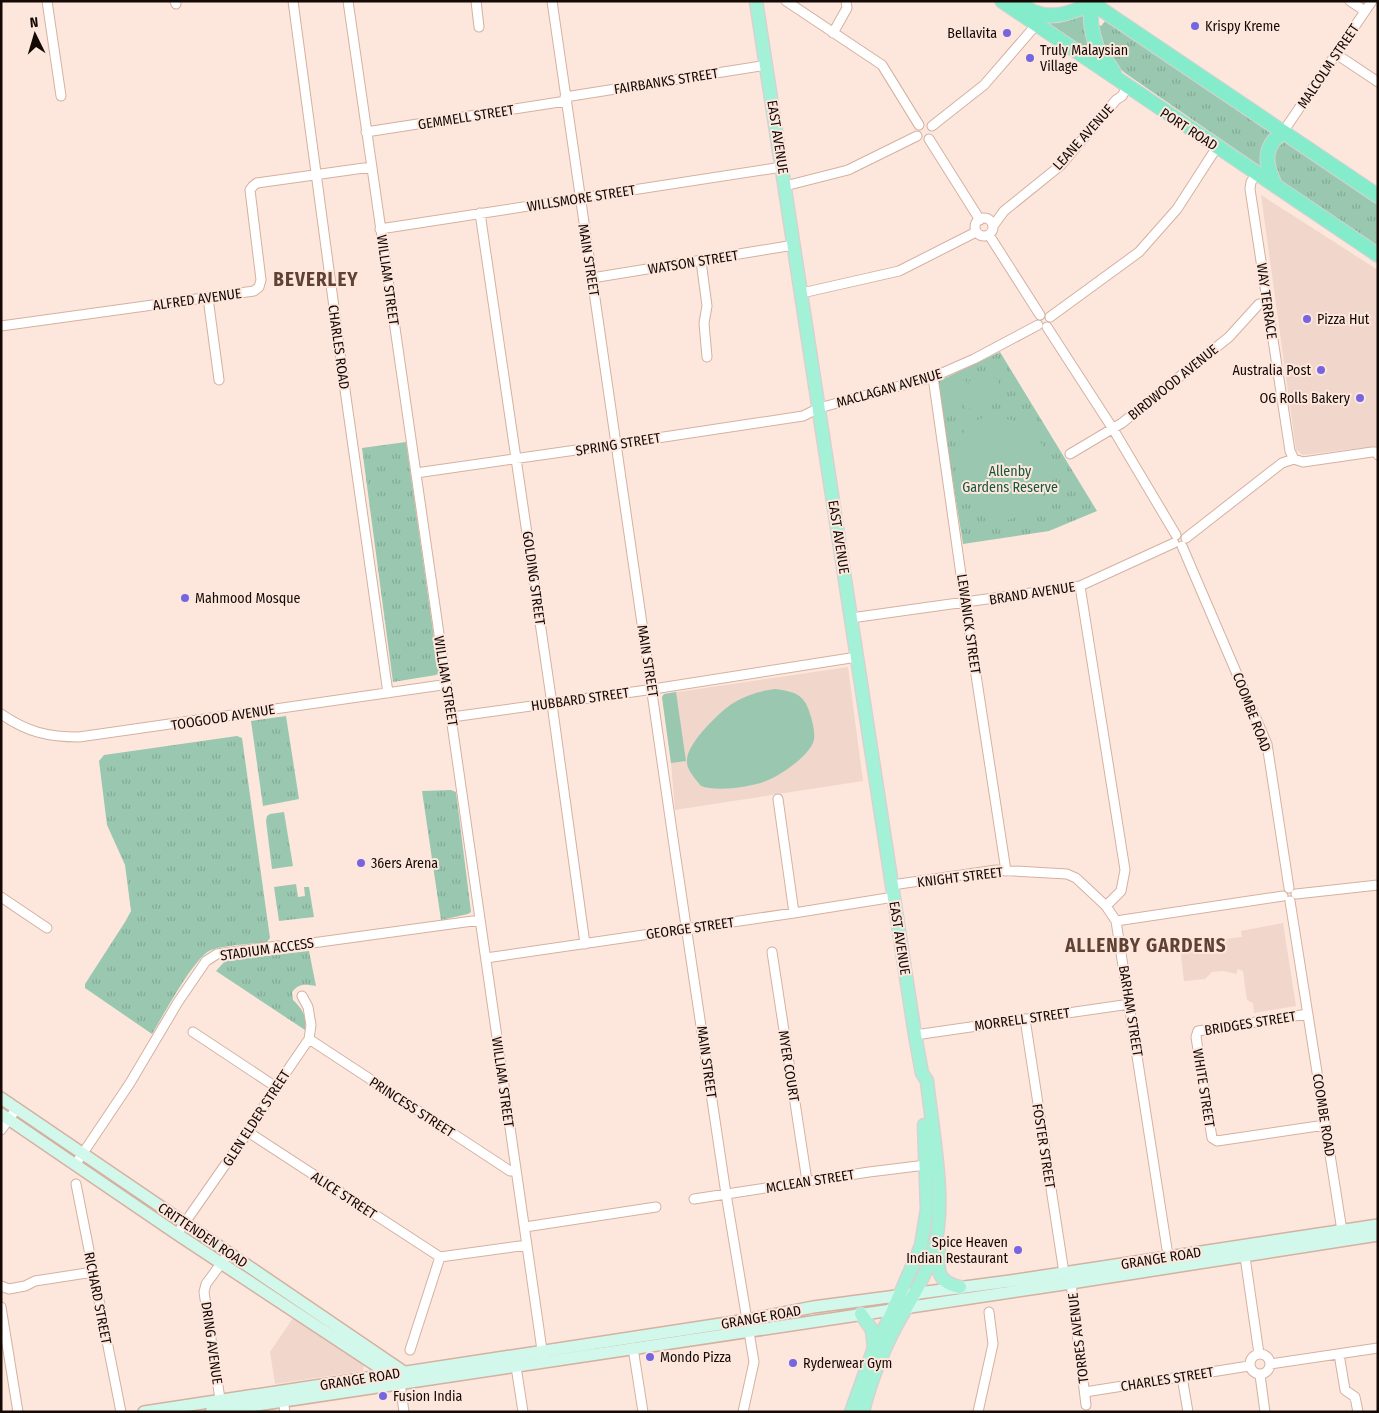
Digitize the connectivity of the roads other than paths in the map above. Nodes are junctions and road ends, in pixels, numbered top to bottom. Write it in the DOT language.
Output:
graph roads {
  1 [pos="47,1"];
  2 [pos="293,1"];
  3 [pos="348,1"];
  4 [pos="476,1"];
  5 [pos="552,1"];
  6 [pos="756,1"];
  7 [pos="786,1"];
  8 [pos="846,1"];
  9 [pos="1002,1"];
  10 [pos="1016,1"];
  11 [pos="1064,1"];
  12 [pos="1350,1"];
  13 [pos="1372,1"];
  14 [pos="1090,2"];
  15 [pos="1365,11"];
  16 [pos="1051,14"];
  17 [pos="1036,25"];
  18 [pos="479,27"];
  19 [pos="833,33"];
  20 [pos="1336,54"];
  21 [pos="767,65"];
  22 [pos="1378,82"];
  23 [pos="1122,84"];
  24 [pos="60,96"];
  25 [pos="566,99"];
  26 [pos="919,124"];
  27 [pos="932,126"];
  28 [pos="366,132"];
  29 [pos="1283,132"];
  30 [pos="917,136"];
  31 [pos="929,139"];
  32 [pos="1217,147"];
  33 [pos="372,167"];
  34 [pos="782,167"];
  35 [pos="1257,174"];
  36 [pos="317,175"];
  37 [pos="1275,185"];
  38 [pos="785,186"];
  39 [pos="1378,196"];
  40 [pos="580,198"];
  41 [pos="480,213"];
  42 [pos="980,220"];
  43 [pos="380,229"];
  44 [pos="991,231"];
  45 [pos="976,232"];
  46 [pos="794,245"];
  47 [pos="1378,255"];
  48 [pos="701,261"];
  49 [pos="592,278"];
  50 [pos="802,293"];
  51 [pos="208,298"];
  52 [pos="1267,302"];
  53 [pos="1045,323"];
  54 [pos="1,326"];
  55 [pos="707,357"];
  56 [pos="933,377"];
  57 [pos="219,380"];
  58 [pos="819,408"];
  59 [pos="1113,429"];
  60 [pos="616,445"];
  61 [pos="1070,454"];
  62 [pos="1378,455"];
  63 [pos="516,459"];
  64 [pos="1294,459"];
  65 [pos="416,473"];
  66 [pos="1179,540"];
  67 [pos="1080,586"];
  68 [pos="965,603"];
  69 [pos="851,618"];
  70 [pos="857,657"];
  71 [pos="447,689"];
  72 [pos="652,689"];
  73 [pos="388,693"];
  74 [pos="552,704"];
  75 [pos="1,714"];
  76 [pos="452,717"];
  77 [pos="778,799"];
  78 [pos="1006,870"];
  79 [pos="1378,885"];
  80 [pos="893,891"];
  81 [pos="1290,895"];
  82 [pos="1,897"];
  83 [pos="1106,906"];
  84 [pos="794,913"];
  85 [pos="480,920"];
  86 [pos="1116,921"];
  87 [pos="47,928"];
  88 [pos="687,928"];
  89 [pos="585,944"];
  90 [pos="772,952"];
  91 [pos="486,958"];
  92 [pos="302,996"];
  93 [pos="1130,1004"];
  94 [pos="1308,1014"];
  95 [pos="1025,1019"];
  96 [pos="193,1032"];
  97 [pos="915,1035"];
  98 [pos="1196,1037"];
  99 [pos="309,1039"];
  100 [pos="922,1073"];
  101 [pos="276,1087"];
  102 [pos="1,1098"];
  103 [pos="17,1108"];
  104 [pos="5,1116"];
  105 [pos="1325,1125"];
  106 [pos="1,1130"];
  107 [pos="248,1132"];
  108 [pos="83,1153"];
  109 [pos="75,1165"];
  110 [pos="926,1165"];
  111 [pos="516,1170"];
  112 [pos="806,1181"];
  113 [pos="76,1184"];
  114 [pos="726,1194"];
  115 [pos="694,1199"];
  116 [pos="656,1207"];
  117 [pos="185,1223"];
  118 [pos="1378,1225"];
  119 [pos="525,1227"];
  120 [pos="938,1232"];
  121 [pos="177,1234"];
  122 [pos="1343,1235"];
  123 [pos="1378,1235"];
  124 [pos="527,1244"];
  125 [pos="1244,1250"];
  126 [pos="229,1253"];
  127 [pos="440,1257"];
  128 [pos="1169,1262"];
  129 [pos="221,1263"];
  130 [pos="93,1272"];
  131 [pos="1064,1273"];
  132 [pos="1071,1283"];
  133 [pos="1,1286"];
  134 [pos="960,1287"];
  135 [pos="904,1301"];
  136 [pos="1,1307"];
  137 [pos="989,1312"];
  138 [pos="861,1314"];
  139 [pos="748,1325"];
  140 [pos="633,1348"];
  141 [pos="874,1348"];
  142 [pos="1378,1348"];
  143 [pos="410,1350"];
  144 [pos="1259,1354"];
  145 [pos="1338,1354"];
  146 [pos="543,1356"];
  147 [pos="515,1361"];
  148 [pos="370,1362"];
  149 [pos="1270,1364"];
  150 [pos="1249,1366"];
  151 [pos="389,1374"];
  152 [pos="1260,1375"];
  153 [pos="1182,1377"];
  154 [pos="363,1378"];
  155 [pos="402,1378"];
  156 [pos="1084,1392"];
  157 [pos="283,1401"];
  158 [pos="1086,1405"];
  159 [pos="218,1407"];
  160 [pos="162,1410"];
  161 [pos="18,1412"];
  162 [pos="121,1412"];
  163 [pos="144,1412"];
  164 [pos="404,1412"];
  165 [pos="523,1412"];
  166 [pos="643,1412"];
  167 [pos="743,1412"];
  168 [pos="851,1412"];
  169 [pos="863,1412"];
  170 [pos="978,1412"];
  171 [pos="1188,1412"];
  172 [pos="1265,1412"];
  173 [pos="1358,1412"];
  1 -- 24 [label="street"];
  2 -- 36 [label="street, CHARLES ROAD"];
  3 -- 28 [label="street, WILLIAM STREET"];
  4 -- 18 [label="street"];
  5 -- 25 [label="street, MAIN STREET"];
  6 -- 21 [label="main road, EAST AVENUE"];
  7 -- 19 [label="street"];
  8 -- 19 [label="street"];
  9 -- 17 [label="highway, PORT ROAD"];
  10 -- 16 [label="highway"];
  11 -- 16 [label="highway"];
  12 -- 15 [label="street"];
  13 -- 15 [label="street, MALCOLM STREET"];
  14 -- 16 [label="highway"];
  14 -- 23 [label="highway"];
  14 -- 29 [label="highway"];
  15 -- 20 [label="street, MALCOLM STREET"];
  17 -- 23 [label="highway, PORT ROAD"];
  17 -- 27 [label="street"];
  19 -- 26 [label="street"];
  20 -- 22 [label="street"];
  20 -- 29 [label="street, MALCOLM STREET"];
  21 -- 25 [label="street, FAIRBANKS STREET"];
  21 -- 34 [label="main road, EAST AVENUE"];
  23 -- 32 [label="highway, PORT ROAD"];
  23 -- 44 [label="street, LEANE AVENUE"];
  25 -- 28 [label="street, GEMMELL STREET"];
  25 -- 40 [label="street, MAIN STREET"];
  26 -- 27 [label="street"];
  26 -- 30 [label="street"];
  27 -- 31 [label="street"];
  28 -- 33 [label="street, WILLIAM STREET"];
  29 -- 37 [label="highway"];
  29 -- 39 [label="highway"];
  30 -- 31 [label="street"];
  30 -- 38 [label="street"];
  31 -- 42 [label="street"];
  32 -- 35 [label="highway, PORT ROAD"];
  32 -- 53 [label="street, MACLAGAN AVENUE"];
  33 -- 36 [label="street, ALFRED AVENUE"];
  33 -- 43 [label="street, WILLIAM STREET"];
  34 -- 38 [label="main road, EAST AVENUE"];
  34 -- 40 [label="street, WILLSMORE STREET"];
  35 -- 37 [label="highway, PORT ROAD"];
  35 -- 52 [label="street, WAY TERRACE"];
  36 -- 51 [label="street, ALFRED AVENUE"];
  36 -- 73 [label="street, CHARLES ROAD"];
  37 -- 47 [label="highway, PORT ROAD"];
  38 -- 46 [label="main road, EAST AVENUE"];
  40 -- 41 [label="street, WILLSMORE STREET"];
  40 -- 49 [label="street, MAIN STREET"];
  41 -- 43 [label="street, WILLSMORE STREET"];
  41 -- 63 [label="street, GOLDING STREET"];
  42 -- 44 [label="street"];
  42 -- 45 [label="street"];
  43 -- 65 [label="street, WILLIAM STREET"];
  44 -- 45 [label="street"];
  44 -- 53 [label="street"];
  45 -- 50 [label="street"];
  46 -- 48 [label="street, WATSON STREET"];
  46 -- 50 [label="main road, EAST AVENUE"];
  48 -- 49 [label="street, WATSON STREET"];
  48 -- 55 [label="street"];
  49 -- 60 [label="street, MAIN STREET"];
  50 -- 58 [label="main road, EAST AVENUE"];
  51 -- 54 [label="street, ALFRED AVENUE"];
  51 -- 57 [label="street"];
  52 -- 59 [label="street, BIRDWOOD AVENUE"];
  52 -- 64 [label="street, WAY TERRACE"];
  53 -- 56 [label="street, MACLAGAN AVENUE"];
  53 -- 59 [label="street, COOMBE ROAD"];
  56 -- 58 [label="street, MACLAGAN AVENUE"];
  56 -- 68 [label="street, LEWANICK STREET"];
  58 -- 60 [label="street, SPRING STREET"];
  58 -- 69 [label="main road, EAST AVENUE"];
  59 -- 61 [label="street, BIRDWOOD AVENUE"];
  59 -- 66 [label="street, COOMBE ROAD"];
  60 -- 63 [label="street, SPRING STREET"];
  60 -- 72 [label="street, MAIN STREET"];
  62 -- 64 [label="street, BRAND AVENUE"];
  63 -- 65 [label="street, SPRING STREET"];
  63 -- 74 [label="street, GOLDING STREET"];
  64 -- 66 [label="street, BRAND AVENUE"];
  65 -- 71 [label="street, WILLIAM STREET"];
  66 -- 67 [label="street, BRAND AVENUE"];
  66 -- 81 [label="street, COOMBE ROAD"];
  67 -- 68 [label="street, BRAND AVENUE"];
  67 -- 83 [label="street"];
  68 -- 69 [label="street, BRAND AVENUE"];
  68 -- 78 [label="street, LEWANICK STREET"];
  69 -- 70 [label="main road, EAST AVENUE"];
  70 -- 72 [label="street, HUBBARD STREET"];
  70 -- 80 [label="main road, EAST AVENUE"];
  71 -- 73 [label="street, TOOGOOD AVENUE"];
  71 -- 76 [label="street, WILLIAM STREET"];
  72 -- 74 [label="street, HUBBARD STREET"];
  72 -- 88 [label="street, MAIN STREET"];
  73 -- 75 [label="street, TOOGOOD AVENUE"];
  74 -- 76 [label="street, HUBBARD STREET"];
  74 -- 89 [label="street, GOLDING STREET"];
  76 -- 85 [label="street, WILLIAM STREET"];
  77 -- 84 [label="street"];
  78 -- 80 [label="street, KNIGHT STREET"];
  78 -- 83 [label="street, KNIGHT STREET"];
  79 -- 81 [label="street"];
  80 -- 84 [label="street, GEORGE STREET"];
  80 -- 97 [label="main road, EAST AVENUE"];
  81 -- 86 [label="street"];
  81 -- 94 [label="street, COOMBE ROAD"];
  82 -- 87 [label="street"];
  83 -- 86 [label="street, BARHAM STREET"];
  84 -- 88 [label="street, GEORGE STREET"];
  85 -- 91 [label="street, WILLIAM STREET"];
  85 -- 108 [label="street, STADIUM ACCESS"];
  86 -- 93 [label="street, BARHAM STREET"];
  88 -- 89 [label="street, GEORGE STREET"];
  88 -- 114 [label="street, MAIN STREET"];
  89 -- 91 [label="street, GEORGE STREET"];
  90 -- 112 [label="street, MYER COURT"];
  91 -- 111 [label="street, WILLIAM STREET"];
  92 -- 99 [label="street"];
  93 -- 95 [label="street, MORRELL STREET"];
  93 -- 128 [label="street, BARHAM STREET"];
  94 -- 98 [label="street, BRIDGES STREET"];
  94 -- 105 [label="street, COOMBE ROAD"];
  95 -- 97 [label="street, MORRELL STREET"];
  95 -- 131 [label="street, FOSTER STREET"];
  96 -- 101 [label="street"];
  97 -- 100 [label="main road, EAST AVENUE"];
  98 -- 105 [label="street, WHITE STREET"];
  99 -- 101 [label="street, GLEN ELDER STREET"];
  99 -- 111 [label="street, PRINCESS STREET"];
  100 -- 110 [label="main road, EAST AVENUE"];
  100 -- 120 [label="main road, EAST AVENUE"];
  101 -- 107 [label="street, GLEN ELDER STREET"];
  102 -- 103 [label="main road, CRITTENDEN ROAD"];
  103 -- 104 [label="street"];
  103 -- 108 [label="main road, CRITTENDEN ROAD"];
  104 -- 106 [label="street"];
  104 -- 109 [label="main road, CRITTENDEN ROAD"];
  105 -- 122 [label="street, COOMBE ROAD"];
  107 -- 117 [label="street, GLEN ELDER STREET"];
  107 -- 127 [label="street, ALICE STREET"];
  108 -- 109 [label="street, STADIUM ACCESS"];
  108 -- 117 [label="main road, CRITTENDEN ROAD"];
  109 -- 121 [label="main road, CRITTENDEN ROAD"];
  110 -- 112 [label="street, MCLEAN STREET"];
  110 -- 135 [label="main road, EAST AVENUE"];
  111 -- 119 [label="street, WILLIAM STREET"];
  112 -- 114 [label="street, MCLEAN STREET"];
  113 -- 130 [label="street, RICHARD STREET"];
  114 -- 115 [label="street, MCLEAN STREET"];
  114 -- 139 [label="street, MAIN STREET"];
  116 -- 119 [label="street"];
  117 -- 121 [label="street, GLEN ELDER STREET"];
  117 -- 126 [label="main road, CRITTENDEN ROAD"];
  118 -- 122 [label="main road, GRANGE ROAD"];
  119 -- 124 [label="street, WILLIAM STREET"];
  120 -- 134 [label="main road"];
  120 -- 135 [label="main road, EAST AVENUE"];
  121 -- 129 [label="main road, CRITTENDEN ROAD"];
  122 -- 123 [label="main road, GRANGE ROAD"];
  122 -- 125 [label="main road, GRANGE ROAD"];
  124 -- 127 [label="street"];
  124 -- 146 [label="street, WILLIAM STREET"];
  125 -- 128 [label="main road, GRANGE ROAD"];
  125 -- 144 [label="street"];
  126 -- 129 [label="street, DRING AVENUE"];
  126 -- 155 [label="main road, CRITTENDEN ROAD"];
  127 -- 143 [label="street"];
  128 -- 131 [label="main road, GRANGE ROAD"];
  128 -- 132 [label="main road, GRANGE ROAD"];
  129 -- 148 [label="main road, CRITTENDEN ROAD"];
  129 -- 159 [label="street, DRING AVENUE"];
  130 -- 133 [label="street"];
  130 -- 162 [label="street, RICHARD STREET"];
  131 -- 132 [label="street, TORRES AVENUE"];
  131 -- 134 [label="main road, GRANGE ROAD"];
  132 -- 135 [label="main road, GRANGE ROAD"];
  132 -- 156 [label="street, TORRES AVENUE"];
  134 -- 135 [label="main road, GRANGE ROAD"];
  135 -- 138 [label="main road, GRANGE ROAD"];
  135 -- 139 [label="main road, GRANGE ROAD"];
  135 -- 141 [label="main road"];
  135 -- 169 [label="main road"];
  136 -- 161 [label="street"];
  137 -- 170 [label="street"];
  138 -- 139 [label="main road, GRANGE ROAD"];
  138 -- 141 [label="main road"];
  139 -- 140 [label="main road, GRANGE ROAD"];
  139 -- 146 [label="main road, GRANGE ROAD"];
  139 -- 167 [label="street, MAIN STREET"];
  140 -- 146 [label="main road, GRANGE ROAD"];
  140 -- 166 [label="street"];
  141 -- 168 [label="main road"];
  142 -- 145 [label="street"];
  144 -- 149 [label="street"];
  144 -- 150 [label="street"];
  145 -- 149 [label="street"];
  145 -- 173 [label="street"];
  146 -- 147 [label="main road, GRANGE ROAD"];
  147 -- 155 [label="main road, GRANGE ROAD"];
  147 -- 165 [label="street"];
  148 -- 151 [label="main road, CRITTENDEN ROAD"];
  148 -- 154 [label="main road"];
  149 -- 152 [label="street"];
  150 -- 152 [label="street"];
  150 -- 153 [label="street, CHARLES STREET"];
  151 -- 154 [label="main road, GRANGE ROAD"];
  151 -- 155 [label="main road, GRANGE ROAD"];
  152 -- 172 [label="street"];
  153 -- 156 [label="street, CHARLES STREET"];
  153 -- 171 [label="street"];
  154 -- 157 [label="main road, GRANGE ROAD"];
  155 -- 157 [label="main road, GRANGE ROAD"];
  155 -- 164 [label="street"];
  156 -- 158 [label="street, TORRES AVENUE"];
  157 -- 159 [label="main road, GRANGE ROAD"];
  159 -- 160 [label="main road, GRANGE ROAD"];
  160 -- 163 [label="main road, GRANGE ROAD"];
}
